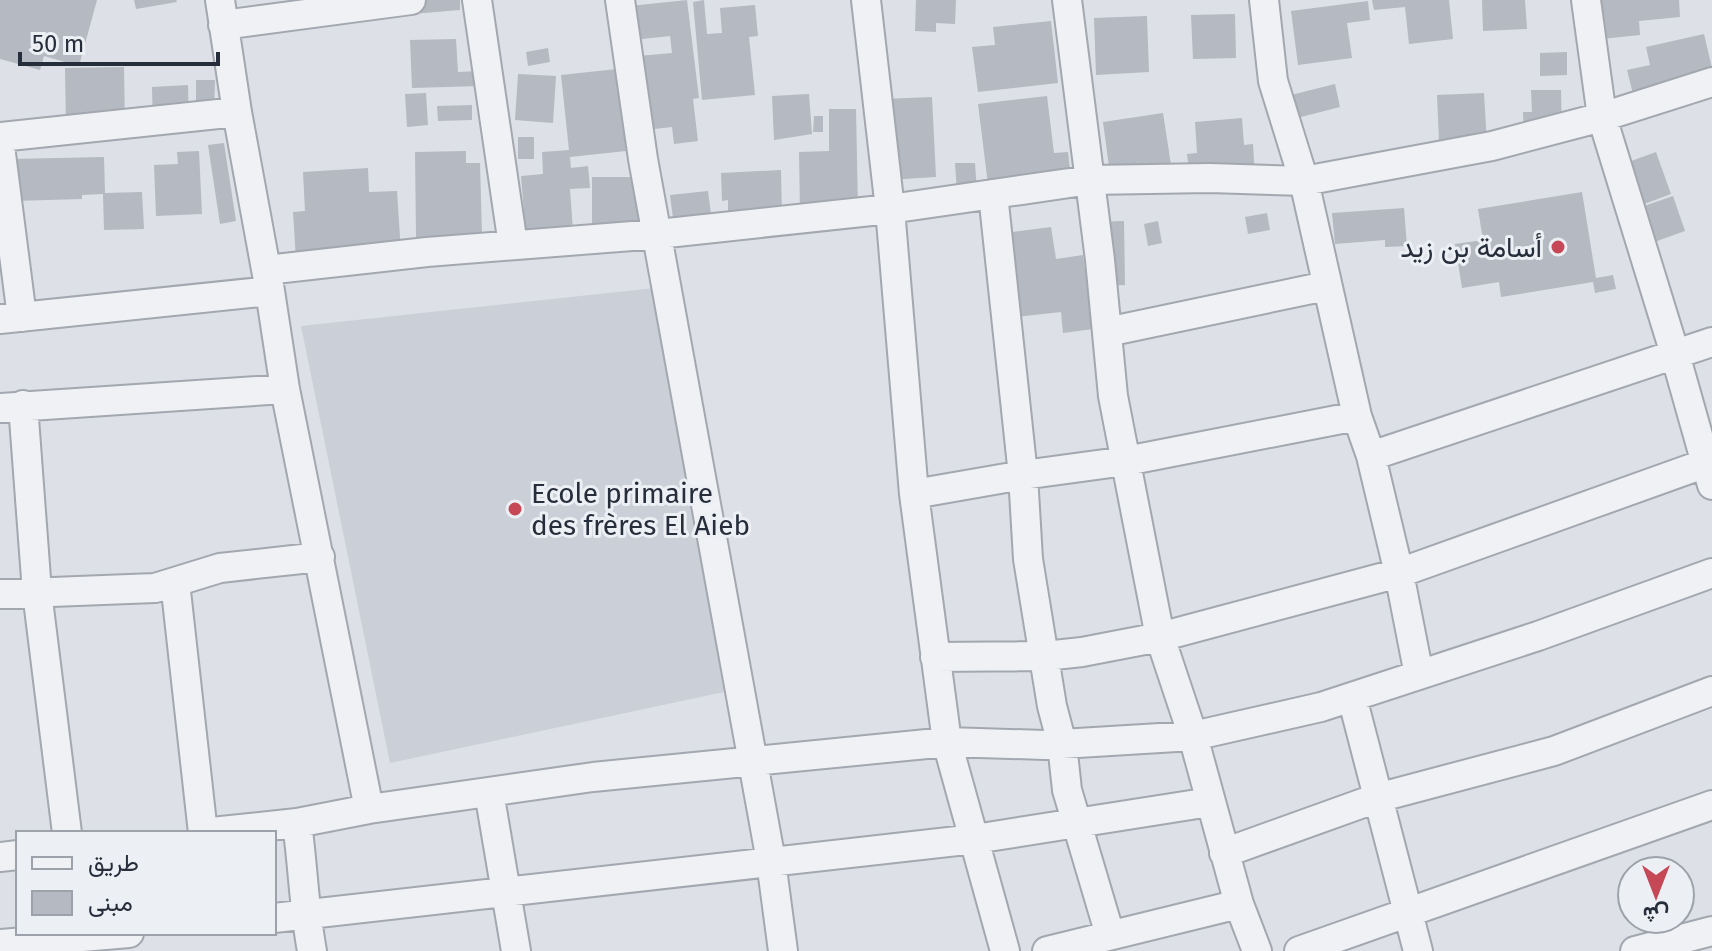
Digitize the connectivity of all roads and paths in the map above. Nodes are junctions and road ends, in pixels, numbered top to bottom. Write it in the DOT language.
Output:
graph roads {
  1 [pos="411,0"];
  2 [pos="477,0"];
  3 [pos="620,0"];
  4 [pos="866,0"];
  5 [pos="1067,0"];
  6 [pos="1264,0"];
  7 [pos="1586,0"];
  8 [pos="222,12"];
  9 [pos="1712,82"];
  10 [pos="237,112"];
  11 [pos="1602,117"];
  12 [pos="0,137"];
  13 [pos="0,146"];
  14 [pos="1090,180"];
  15 [pos="1304,181"];
  16 [pos="993,194"];
  17 [pos="890,209"];
  18 [pos="658,234"];
  19 [pos="513,245"];
  20 [pos="268,281"];
  21 [pos="1326,286"];
  22 [pos="11,318"];
  23 [pos="1107,332"];
  24 [pos="1712,342"];
  25 [pos="1675,354"];
  26 [pos="285,389"];
  27 [pos="12,407"];
  28 [pos="1357,416"];
  29 [pos="1371,456"];
  30 [pos="1126,461"];
  31 [pos="1710,470"];
  32 [pos="1023,475"];
  33 [pos="914,494"];
  34 [pos="320,557"];
  35 [pos="1399,573"];
  36 [pos="1712,573"];
  37 [pos="175,582"];
  38 [pos="37,592"];
  39 [pos="0,594"];
  40 [pos="1160,637"];
  41 [pos="1045,656"];
  42 [pos="935,657"];
  43 [pos="1419,675"];
  44 [pos="1712,691"];
  45 [pos="1352,697"];
  46 [pos="1193,736"];
  47 [pos="947,742"];
  48 [pos="1062,744"];
  49 [pos="753,763"];
  50 [pos="489,792"];
  51 [pos="1377,798"];
  52 [pos="1210,802"];
  53 [pos="1712,805"];
  54 [pos="369,809"];
  55 [pos="297,823"];
  56 [pos="1075,824"];
  57 [pos="67,831"];
  58 [pos="202,831"];
  59 [pos="221,831"];
  60 [pos="975,839"];
  61 [pos="1224,853"];
  62 [pos="771,861"];
  63 [pos="505,893"];
  64 [pos="1239,904"];
  65 [pos="1409,911"];
  66 [pos="306,915"];
  67 [pos="276,918"];
  68 [pos="1712,931"];
  69 [pos="106,935"];
  70 [pos="1110,935"];
  71 [pos="0,944"];
  72 [pos="1666,947"];
  73 [pos="312,951"];
  74 [pos="516,951"];
  75 [pos="783,951"];
  76 [pos="1005,951"];
  77 [pos="1047,951"];
  78 [pos="1257,951"];
  79 [pos="1299,951"];
  80 [pos="1418,951"];
  81 [pos="1635,951"];
  1 -- 8 [label="street"];
  2 -- 19 [label="street"];
  3 -- 18 [label="street"];
  4 -- 17 [label="street"];
  5 -- 14 [label="street"];
  6 -- 15 [label="street"];
  7 -- 11 [label="street"];
  8 -- 10 [label="street"];
  9 -- 11 [label="street"];
  10 -- 12 [label="street"];
  10 -- 20 [label="street"];
  11 -- 15 [label="street"];
  11 -- 25 [label="street"];
  13 -- 22 [label="street"];
  14 -- 15 [label="street"];
  14 -- 16 [label="street"];
  14 -- 23 [label="street"];
  15 -- 21 [label="street"];
  16 -- 17 [label="street"];
  16 -- 32 [label="street"];
  17 -- 18 [label="street"];
  17 -- 33 [label="street"];
  18 -- 19 [label="street"];
  18 -- 49 [label="street"];
  19 -- 20 [label="street"];
  20 -- 22 [label="street"];
  20 -- 26 [label="street"];
  21 -- 23 [label="street"];
  21 -- 28 [label="street"];
  23 -- 30 [label="street"];
  24 -- 25 [label="street"];
  25 -- 29 [label="street"];
  25 -- 31 [label="street"];
  26 -- 27 [label="street"];
  26 -- 34 [label="street"];
  27 -- 38 [label="street"];
  28 -- 29 [label="street"];
  28 -- 30 [label="street"];
  29 -- 35 [label="street"];
  30 -- 32 [label="street"];
  30 -- 40 [label="street"];
  31 -- 35 [label="street"];
  32 -- 33 [label="street"];
  32 -- 41 [label="street"];
  33 -- 42 [label="street"];
  34 -- 37 [label="street"];
  34 -- 54 [label="street"];
  35 -- 40 [label="street"];
  35 -- 43 [label="street"];
  36 -- 43 [label="street"];
  37 -- 38 [label="street"];
  37 -- 58 [label="street"];
  38 -- 39 [label="street"];
  38 -- 57 [label="street"];
  40 -- 41 [label="street"];
  40 -- 46 [label="street"];
  41 -- 42 [label="street"];
  41 -- 48 [label="street"];
  42 -- 47 [label="street"];
  43 -- 45 [label="street"];
  44 -- 51 [label="street"];
  45 -- 46 [label="street"];
  45 -- 51 [label="street"];
  46 -- 48 [label="street"];
  46 -- 52 [label="street"];
  47 -- 48 [label="street"];
  47 -- 49 [label="street"];
  47 -- 60 [label="street"];
  48 -- 56 [label="street"];
  49 -- 50 [label="street"];
  49 -- 62 [label="street"];
  50 -- 54 [label="street"];
  50 -- 63 [label="street"];
  51 -- 61 [label="street"];
  51 -- 65 [label="street"];
  52 -- 56 [label="street"];
  52 -- 61 [label="street"];
  53 -- 65 [label="street"];
  54 -- 55 [label="street"];
  55 -- 59 [label="street"];
  55 -- 66 [label="street"];
  56 -- 60 [label="street"];
  56 -- 70 [label="street"];
  60 -- 62 [label="street"];
  60 -- 76 [label="street"];
  61 -- 64 [label="street"];
  62 -- 63 [label="street"];
  62 -- 75 [label="street"];
  63 -- 66 [label="street"];
  63 -- 74 [label="street"];
  64 -- 70 [label="street"];
  64 -- 78 [label="street"];
  65 -- 79 [label="street"];
  65 -- 80 [label="street"];
  66 -- 67 [label="street"];
  66 -- 73 [label="street"];
  68 -- 72 [label="street"];
  69 -- 71 [label="street"];
  70 -- 77 [label="street"];
  72 -- 81 [label="street"];
}
